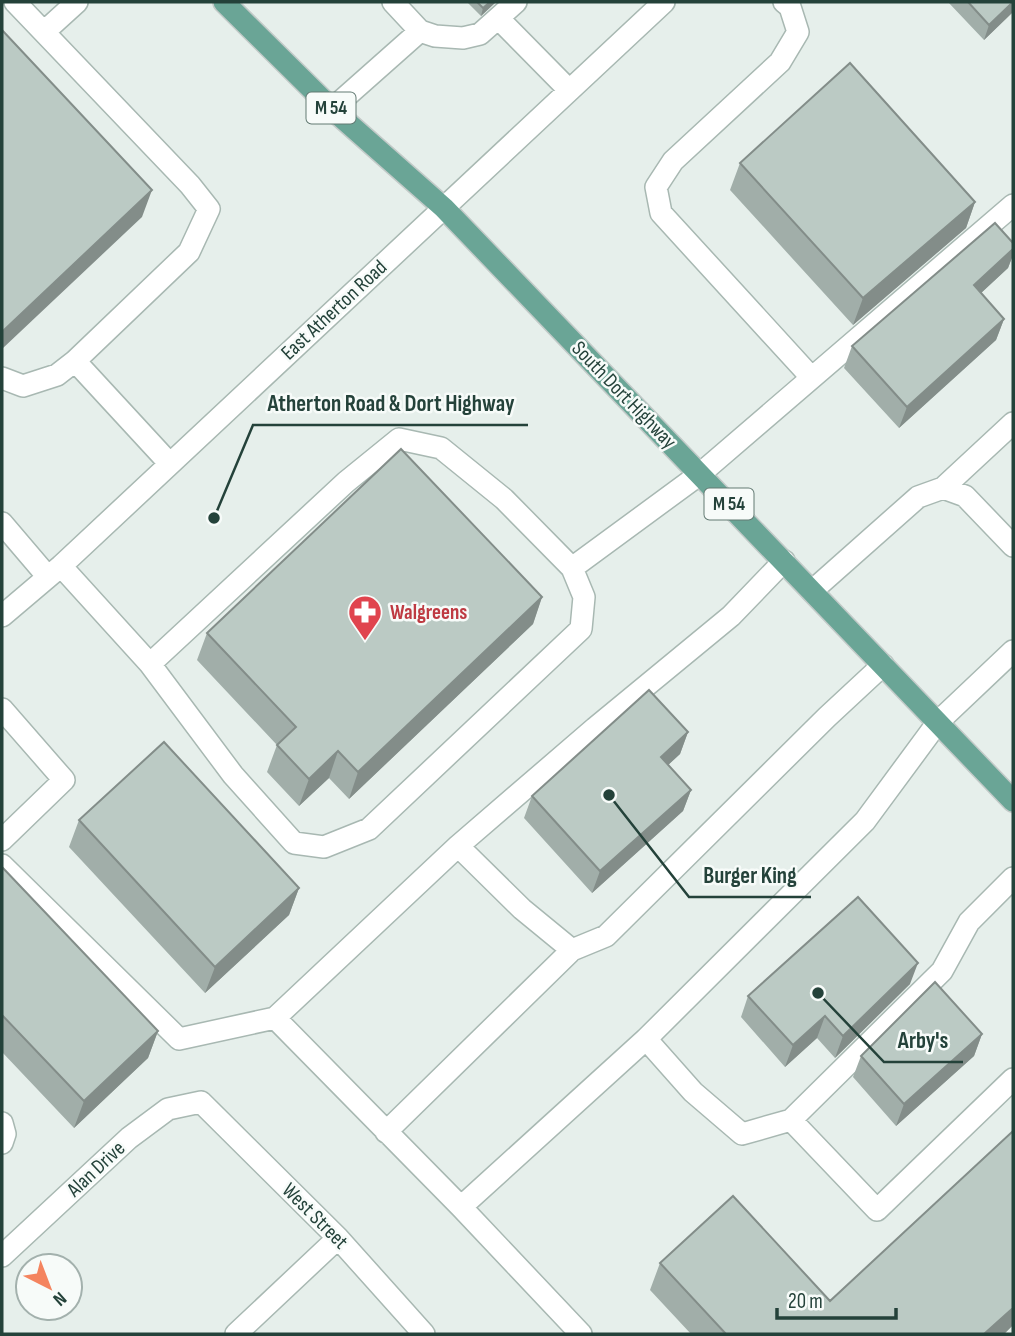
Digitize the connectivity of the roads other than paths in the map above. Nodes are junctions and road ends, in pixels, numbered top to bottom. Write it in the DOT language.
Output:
graph roads {
  1 [pos="15,2"];
  2 [pos="76,2"];
  3 [pos="393,2"];
  4 [pos="516,2"];
  5 [pos="784,2"];
  6 [pos="657,4"];
  7 [pos="235,6"];
  8 [pos="498,18"];
  9 [pos="419,31"];
  10 [pos="44,32"];
  11 [pos="569,90"];
  12 [pos="332,109"];
  13 [pos="1013,205"];
  14 [pos="444,208"];
  15 [pos="75,361"];
  16 [pos="811,377"];
  17 [pos="2,378"];
  18 [pos="1013,423"];
  19 [pos="170,464"];
  20 [pos="699,474"];
  21 [pos="943,488"];
  22 [pos="2,523"];
  23 [pos="1013,546"];
  24 [pos="784,561"];
  25 [pos="572,568"];
  26 [pos="55,571"];
  27 [pos="812,591"];
  28 [pos="2,616"];
  29 [pos="1013,651"];
  30 [pos="150,664"];
  31 [pos="883,665"];
  32 [pos="2,709"];
  33 [pos="938,722"];
  34 [pos="1013,801"];
  35 [pos="2,840"];
  36 [pos="458,846"];
  37 [pos="2,865"];
  38 [pos="1013,878"];
  39 [pos="572,950"];
  40 [pos="275,1018"];
  41 [pos="646,1039"];
  42 [pos="1013,1079"];
  43 [pos="201,1102"];
  44 [pos="791,1120"];
  45 [pos="2,1123"];
  46 [pos="386,1132"];
  47 [pos="2,1143"];
  48 [pos="461,1207"];
  49 [pos="338,1238"];
  50 [pos="2,1255"];
  51 [pos="236,1334"];
  52 [pos="424,1334"];
  53 [pos="581,1334"];
  1 -- 10 [label="street"];
  2 -- 10 [label="street"];
  3 -- 9 [label="street"];
  4 -- 8 [label="street"];
  5 -- 16 [label="street"];
  6 -- 11 [label="street, East Atherton Road"];
  7 -- 12 [label="main road, South Dort Highway / M 54"];
  8 -- 9 [label="street"];
  8 -- 11 [label="street"];
  9 -- 12 [label="street"];
  10 -- 15 [label="street"];
  11 -- 14 [label="street, East Atherton Road"];
  12 -- 14 [label="main road, South Dort Highway / M 54"];
  13 -- 16 [label="street"];
  14 -- 19 [label="street, East Atherton Road"];
  14 -- 20 [label="main road, South Dort Highway / M 54"];
  15 -- 17 [label="street"];
  15 -- 19 [label="street"];
  16 -- 20 [label="street"];
  18 -- 21 [label="street"];
  19 -- 26 [label="street, East Atherton Road"];
  20 -- 24 [label="main road, South Dort Highway / M 54"];
  20 -- 25 [label="street"];
  21 -- 23 [label="street"];
  21 -- 27 [label="street"];
  22 -- 26 [label="street"];
  24 -- 27 [label="main road, South Dort Highway / M 54"];
  24 -- 36 [label="street"];
  25 -- 30 [label="street"];
  25 -- 30 [label="street"];
  26 -- 28 [label="street, East Atherton Road"];
  26 -- 30 [label="street"];
  27 -- 31 [label="main road, South Dort Highway / M 54"];
  29 -- 33 [label="street"];
  31 -- 33 [label="main road, South Dort Highway / M 54"];
  31 -- 39 [label="street"];
  32 -- 35 [label="street"];
  33 -- 34 [label="main road, South Dort Highway / M 54"];
  33 -- 41 [label="street"];
  36 -- 39 [label="street"];
  36 -- 40 [label="street"];
  37 -- 40 [label="street"];
  38 -- 44 [label="street"];
  39 -- 46 [label="street"];
  40 -- 46 [label="street"];
  41 -- 44 [label="street"];
  41 -- 48 [label="street"];
  42 -- 44 [label="street"];
  43 -- 49 [label="street, West Street"];
  43 -- 50 [label="street, Alan Drive"];
  45 -- 47 [label="street"];
  46 -- 48 [label="street"];
  48 -- 53 [label="street"];
  49 -- 51 [label="street"];
  49 -- 52 [label="street, West Street"];
}
